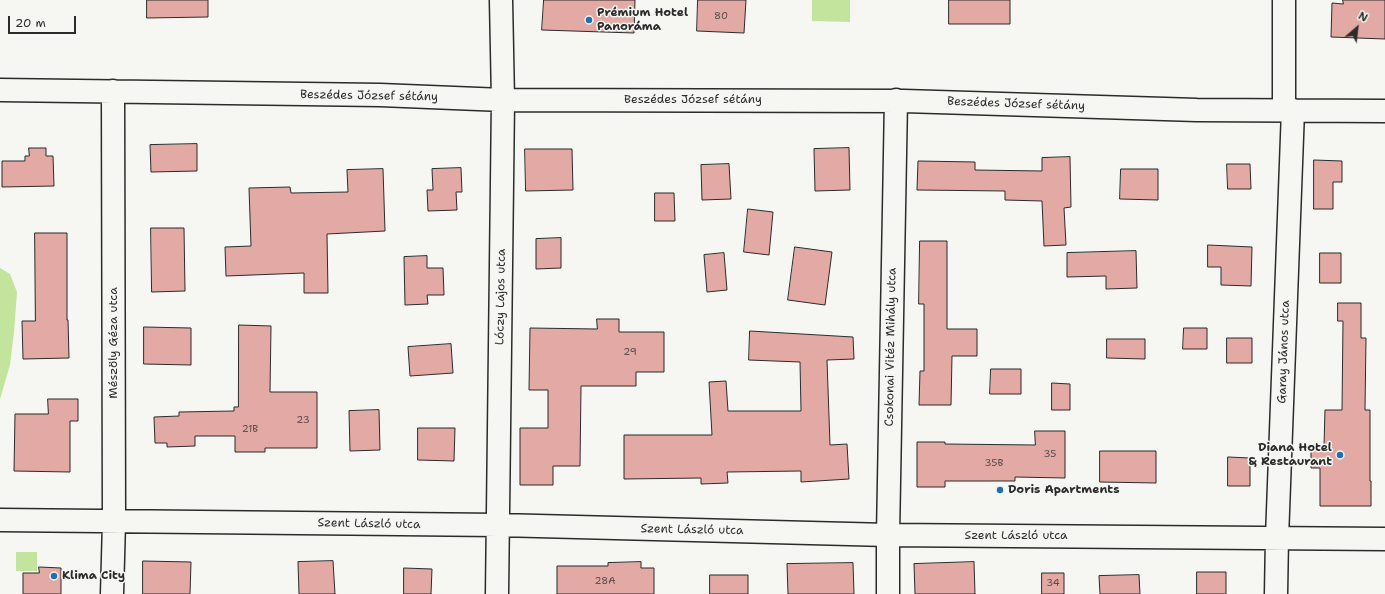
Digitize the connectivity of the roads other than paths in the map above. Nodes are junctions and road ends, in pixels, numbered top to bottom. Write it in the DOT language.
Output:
graph roads {
  1 [pos="501,0"];
  2 [pos="1284,0"];
  3 [pos="0,90"];
  4 [pos="113,91"];
  5 [pos="503,100"];
  6 [pos="896,100"];
  7 [pos="1289,110"];
  8 [pos="1385,111"];
  9 [pos="0,520"];
  10 [pos="114,522"];
  11 [pos="499,525"];
  12 [pos="888,535"];
  13 [pos="1277,538"];
  14 [pos="1385,539"];
  15 [pos="112,594"];
  16 [pos="497,594"];
  17 [pos="888,594"];
  18 [pos="1276,594"];
  1 -- 5 [label="street, Lóczy Lajos utca"];
  2 -- 7 [label="street, Garay János utca"];
  3 -- 4 [label="street, Beszédes József sétány"];
  4 -- 5 [label="street, Beszédes József sétány"];
  4 -- 10 [label="street, Mészöly Géza utca"];
  5 -- 6 [label="street, Beszédes József sétány"];
  5 -- 11 [label="street, Lóczy Lajos utca"];
  6 -- 7 [label="street, Beszédes József sétány"];
  6 -- 12 [label="street, Csokonai Vitéz Mihály utca"];
  7 -- 8 [label="street, Beszédes József sétány"];
  7 -- 13 [label="street, Garay János utca"];
  9 -- 10 [label="street, Szent László utca"];
  10 -- 11 [label="street, Szent László utca"];
  10 -- 15 [label="street, Mészöly Géza utca"];
  11 -- 12 [label="street, Szent László utca"];
  11 -- 16 [label="street, Lóczy Lajos utca"];
  12 -- 13 [label="street, Szent László utca"];
  12 -- 17 [label="street, Csokonai Vitéz Mihály utca"];
  13 -- 14 [label="street, Szent László utca"];
  13 -- 18 [label="street, Garay János utca"];
}
